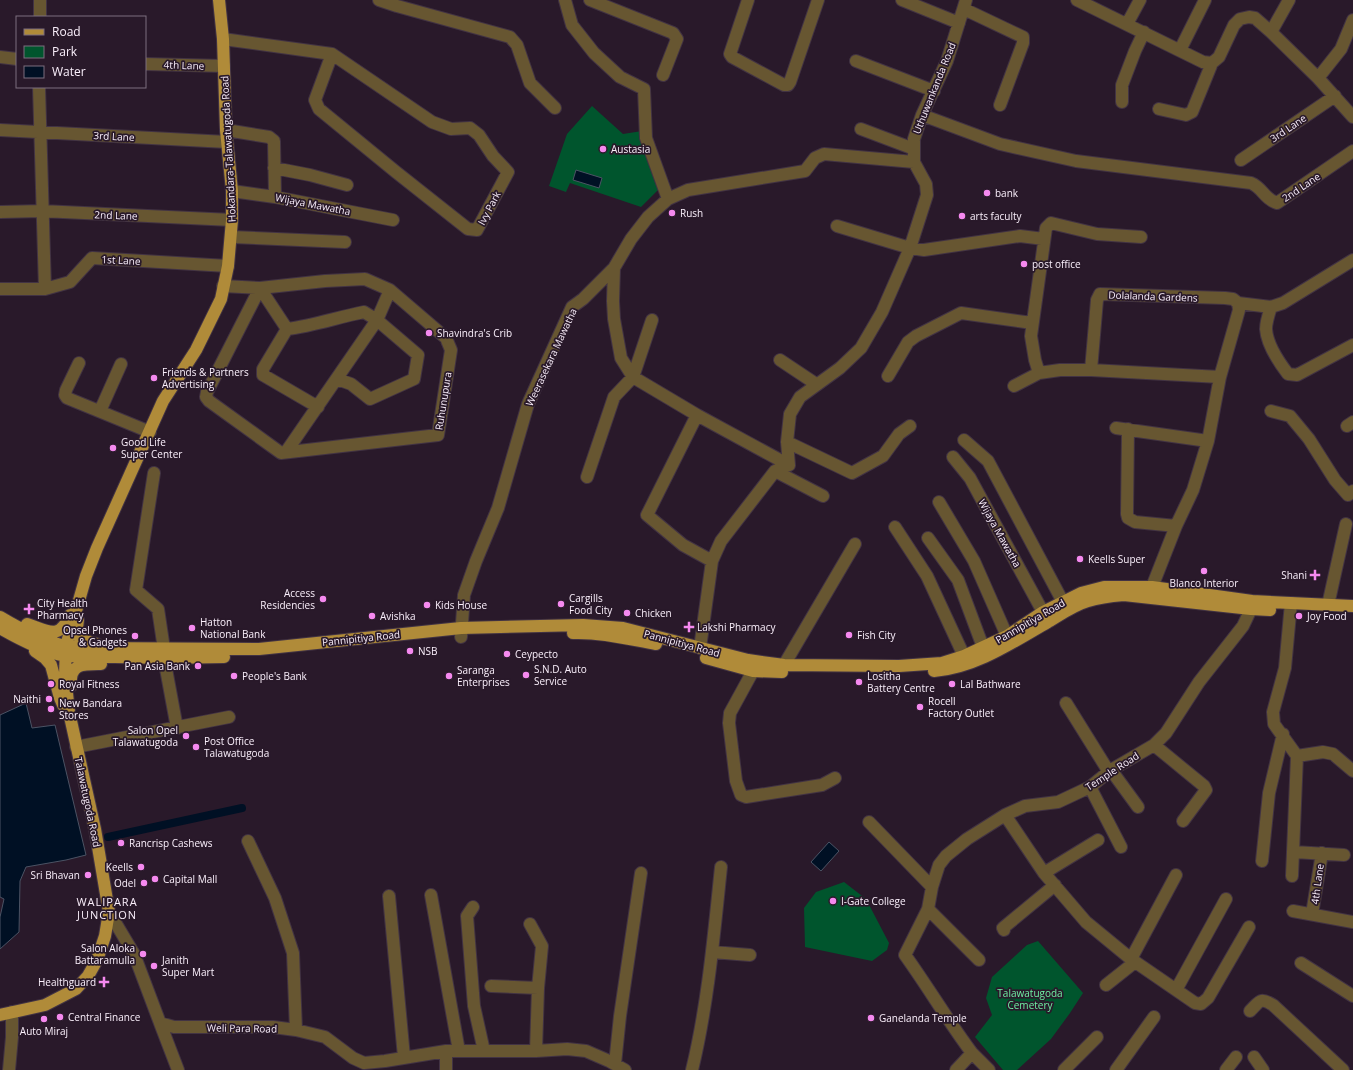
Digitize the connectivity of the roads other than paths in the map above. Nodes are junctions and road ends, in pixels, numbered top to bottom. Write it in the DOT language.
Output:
graph roads {
  1 [pos="40,0"];
  2 [pos="219,0"];
  3 [pos="379,0"];
  4 [pos="565,0"];
  5 [pos="590,0"];
  6 [pos="748,0"];
  7 [pos="818,0"];
  8 [pos="902,0"];
  9 [pos="1077,0"];
  10 [pos="1140,0"];
  11 [pos="1205,0"];
  12 [pos="1289,0"];
  13 [pos="965,4"];
  14 [pos="40,16"];
  15 [pos="1353,20"];
  16 [pos="959,23"];
  17 [pos="1127,24"];
  18 [pos="1144,32"];
  19 [pos="1272,32"];
  20 [pos="223,39"];
  21 [pos="1180,50"];
  22 [pos="332,54"];
  23 [pos="0,57"];
  24 [pos="16,59"];
  25 [pos="856,61"];
  26 [pos="1212,63"];
  27 [pos="146,64"];
  28 [pos="224,66"];
  29 [pos="663,75"];
  30 [pos="1318,78"];
  31 [pos="39,88"];
  32 [pos="934,91"];
  33 [pos="1335,96"];
  34 [pos="1122,102"];
  35 [pos="1000,105"];
  36 [pos="555,108"];
  37 [pos="1159,109"];
  38 [pos="922,115"];
  39 [pos="1353,117"];
  40 [pos="861,129"];
  41 [pos="0,130"];
  42 [pos="40,133"];
  43 [pos="227,136"];
  44 [pos="914,149"];
  45 [pos="1353,151"];
  46 [pos="1241,160"];
  47 [pos="914,162"];
  48 [pos="274,168"];
  49 [pos="347,186"];
  50 [pos="232,191"];
  51 [pos="275,197"];
  52 [pos="668,199"];
  53 [pos="42,211"];
  54 [pos="0,212"];
  55 [pos="232,220"];
  56 [pos="393,220"];
  57 [pos="837,226"];
  58 [pos="232,236"];
  59 [pos="1141,237"];
  60 [pos="1044,238"];
  61 [pos="345,242"];
  62 [pos="910,248"];
  63 [pos="1353,260"];
  64 [pos="228,266"];
  65 [pos="614,268"];
  66 [pos="223,286"];
  67 [pos="260,288"];
  68 [pos="0,289"];
  69 [pos="45,289"];
  70 [pos="390,290"];
  71 [pos="1238,303"];
  72 [pos="1271,307"];
  73 [pos="377,320"];
  74 [pos="652,320"];
  75 [pos="1032,323"];
  76 [pos="287,329"];
  77 [pos="1353,345"];
  78 [pos="780,360"];
  79 [pos="79,363"];
  80 [pos="121,364"];
  81 [pos="1091,370"];
  82 [pos="1039,373"];
  83 [pos="888,376"];
  84 [pos="633,377"];
  85 [pos="1220,377"];
  86 [pos="337,379"];
  87 [pos="816,384"];
  88 [pos="1014,386"];
  89 [pos="318,407"];
  90 [pos="100,411"];
  91 [pos="1271,411"];
  92 [pos="697,415"];
  93 [pos="910,426"];
  94 [pos="150,432"];
  95 [pos="964,440"];
  96 [pos="1208,441"];
  97 [pos="787,442"];
  98 [pos="286,452"];
  99 [pos="953,457"];
  100 [pos="789,465"];
  101 [pos="775,471"];
  102 [pos="154,473"];
  103 [pos="587,477"];
  104 [pos="1353,491"];
  105 [pos="823,496"];
  106 [pos="938,502"];
  107 [pos="1346,524"];
  108 [pos="1176,526"];
  109 [pos="895,527"];
  110 [pos="928,538"];
  111 [pos="855,544"];
  112 [pos="712,561"];
  113 [pos="1152,587"];
  114 [pos="81,593"];
  115 [pos="1063,602"];
  116 [pos="1251,605"];
  117 [pos="1328,605"];
  118 [pos="1353,606"];
  119 [pos="1291,607"];
  120 [pos="1043,612"];
  121 [pos="1353,613"];
  122 [pos="0,617"];
  123 [pos="0,628"];
  124 [pos="461,633"];
  125 [pos="16,636"];
  126 [pos="1007,636"];
  127 [pos="983,647"];
  128 [pos="700,648"];
  129 [pos="116,649"];
  130 [pos="65,651"];
  131 [pos="164,653"];
  132 [pos="964,656"];
  133 [pos="134,658"];
  134 [pos="784,665"];
  135 [pos="753,671"];
  136 [pos="1066,703"];
  137 [pos="230,717"];
  138 [pos="71,725"];
  139 [pos="177,728"];
  140 [pos="1283,734"];
  141 [pos="1154,745"];
  142 [pos="76,747"];
  143 [pos="1298,756"];
  144 [pos="1110,771"];
  145 [pos="1353,771"];
  146 [pos="835,778"];
  147 [pos="1090,787"];
  148 [pos="1138,807"];
  149 [pos="1005,815"];
  150 [pos="1183,821"];
  151 [pos="869,822"];
  152 [pos="1098,840"];
  153 [pos="248,841"];
  154 [pos="1121,847"];
  155 [pos="1294,852"];
  156 [pos="1322,853"];
  157 [pos="1344,855"];
  158 [pos="1262,861"];
  159 [pos="721,867"];
  160 [pos="641,873"];
  161 [pos="1044,874"];
  162 [pos="1176,876"];
  163 [pos="1292,876"];
  164 [pos="1055,886"];
  165 [pos="932,887"];
  166 [pos="431,894"];
  167 [pos="389,896"];
  168 [pos="1226,899"];
  169 [pos="473,907"];
  170 [pos="928,908"];
  171 [pos="1293,911"];
  172 [pos="109,912"];
  173 [pos="1312,914"];
  174 [pos="1353,922"];
  175 [pos="530,924"];
  176 [pos="1249,927"];
  177 [pos="1004,930"];
  178 [pos="712,952"];
  179 [pos="750,955"];
  180 [pos="979,960"];
  181 [pos="1133,960"];
  182 [pos="1300,963"];
  183 [pos="1106,985"];
  184 [pos="491,986"];
  185 [pos="538,988"];
  186 [pos="1176,990"];
  187 [pos="1353,996"];
  188 [pos="1250,1011"];
  189 [pos="6,1013"];
  190 [pos="1154,1017"];
  191 [pos="160,1023"];
  192 [pos="296,1030"];
  193 [pos="1097,1037"];
  194 [pos="446,1051"];
  195 [pos="459,1051"];
  196 [pos="484,1051"];
  197 [pos="536,1051"];
  198 [pos="972,1052"];
  199 [pos="404,1057"];
  200 [pos="1236,1057"];
  201 [pos="1254,1057"];
  202 [pos="614,1066"];
  203 [pos="9,1070"];
  204 [pos="178,1070"];
  205 [pos="446,1070"];
  206 [pos="692,1070"];
  207 [pos="956,1070"];
  208 [pos="988,1070"];
  209 [pos="1064,1070"];
  210 [pos="1116,1070"];
  211 [pos="1226,1070"];
  212 [pos="1263,1070"];
  213 [pos="1343,1070"];
  1 -- 14 [label="street"];
  2 -- 20 [label="main road, Hokandara-Talawatugoda Road"];
  3 -- 36 [label="street"];
  4 -- 52 [label="street"];
  5 -- 29 [label="street"];
  6 -- 7 [label="street"];
  8 -- 16 [label="street"];
  9 -- 17 [label="street"];
  10 -- 17 [label="street"];
  11 -- 21 [label="street"];
  12 -- 19 [label="street"];
  13 -- 16 [label="street, Uthuwankanda Road"];
  13 -- 35 [label="street"];
  15 -- 30 [label="street"];
  16 -- 32 [label="street, Uthuwankanda Road"];
  17 -- 18 [label="street"];
  18 -- 21 [label="street"];
  18 -- 34 [label="street"];
  19 -- 26 [label="street"];
  19 -- 30 [label="street"];
  20 -- 22 [label="street, Ivy Park"];
  20 -- 28 [label="main road, Hokandara-Talawatugoda Road"];
  21 -- 26 [label="street"];
  22 -- 22 [label="street, Ivy Park"];
  23 -- 24 [label="street"];
  25 -- 32 [label="street"];
  26 -- 37 [label="street"];
  27 -- 28 [label="street, 4th Lane"];
  28 -- 43 [label="main road, Hokandara-Talawatugoda Road"];
  30 -- 33 [label="street"];
  31 -- 42 [label="street"];
  32 -- 38 [label="street, Uthuwankanda Road"];
  33 -- 39 [label="street"];
  33 -- 46 [label="street, 3rd Lane"];
  38 -- 44 [label="street, Uthuwankanda Road"];
  38 -- 45 [label="street, 2nd Lane"];
  40 -- 44 [label="street"];
  41 -- 42 [label="street, 3rd Lane"];
  42 -- 43 [label="street, 3rd Lane"];
  42 -- 53 [label="street"];
  43 -- 48 [label="street, 3rd Lane"];
  43 -- 50 [label="main road, Hokandara-Talawatugoda Road"];
  44 -- 47 [label="street, Uthuwankanda Road"];
  47 -- 52 [label="street, Weerasekara Mawatha"];
  47 -- 62 [label="street, Uthuwankanda Road"];
  48 -- 49 [label="street"];
  48 -- 51 [label="street"];
  50 -- 51 [label="street, Wijaya Mawatha"];
  50 -- 55 [label="main road, Hokandara-Talawatugoda Road"];
  51 -- 56 [label="street, Wijaya Mawatha"];
  52 -- 65 [label="street, Weerasekara Mawatha"];
  53 -- 54 [label="street, 2nd Lane"];
  53 -- 55 [label="street, 2nd Lane"];
  53 -- 69 [label="street"];
  55 -- 58 [label="main road, Hokandara-Talawatugoda Road"];
  57 -- 62 [label="street"];
  58 -- 61 [label="street"];
  58 -- 64 [label="main road, Hokandara-Talawatugoda Road"];
  59 -- 60 [label="street"];
  60 -- 62 [label="street"];
  60 -- 75 [label="street"];
  62 -- 87 [label="street, Uthuwankanda Road"];
  63 -- 72 [label="street"];
  64 -- 66 [label="main road, Hokandara-Talawatugoda Road"];
  64 -- 69 [label="street, 1st Lane"];
  65 -- 84 [label="street"];
  65 -- 124 [label="street, Weerasekara Mawatha"];
  66 -- 67 [label="street, Ruhunupura"];
  66 -- 94 [label="main road, Hokandara-Talawatugoda Road"];
  67 -- 70 [label="street, Ruhunupura"];
  67 -- 76 [label="street"];
  67 -- 98 [label="street"];
  68 -- 69 [label="street, 1st Lane"];
  70 -- 73 [label="street"];
  70 -- 98 [label="street, Ruhunupura"];
  71 -- 72 [label="street"];
  71 -- 81 [label="street, Dolalanda Gardens"];
  71 -- 85 [label="street"];
  72 -- 77 [label="street"];
  73 -- 76 [label="street"];
  73 -- 86 [label="street"];
  73 -- 86 [label="street"];
  74 -- 84 [label="street"];
  75 -- 82 [label="street"];
  75 -- 83 [label="street"];
  76 -- 89 [label="street"];
  78 -- 87 [label="street"];
  79 -- 90 [label="street"];
  80 -- 90 [label="street"];
  81 -- 82 [label="street"];
  81 -- 85 [label="street"];
  82 -- 88 [label="street"];
  84 -- 92 [label="street"];
  84 -- 103 [label="street"];
  85 -- 96 [label="street"];
  86 -- 89 [label="street"];
  87 -- 97 [label="street, Uthuwankanda Road"];
  89 -- 98 [label="street"];
  90 -- 94 [label="street"];
  91 -- 104 [label="street"];
  92 -- 100 [label="street"];
  92 -- 112 [label="street"];
  93 -- 97 [label="street"];
  94 -- 114 [label="main road, Hokandara-Talawatugoda Road"];
  95 -- 115 [label="street"];
  96 -- 108 [label="street"];
  96 -- 108 [label="street"];
  97 -- 100 [label="street, Uthuwankanda Road"];
  99 -- 120 [label="street, Wijaya Mawatha"];
  100 -- 101 [label="street"];
  101 -- 105 [label="street"];
  101 -- 112 [label="street"];
  102 -- 131 [label="street"];
  106 -- 126 [label="street"];
  107 -- 117 [label="street"];
  108 -- 113 [label="street"];
  109 -- 132 [label="street"];
  110 -- 127 [label="street"];
  111 -- 134 [label="street"];
  112 -- 128 [label="street"];
  113 -- 115 [label="main road, Pannipitiya Road"];
  113 -- 116 [label="main road, Pannipitiya Road"];
  114 -- 122 [label="main road"];
  114 -- 129 [label="main road"];
  114 -- 130 [label="main road, Hokandara-Talawatugoda Road"];
  115 -- 120 [label="main road, Pannipitiya Road"];
  116 -- 119 [label="main road, Pannipitiya Road"];
  116 -- 135 [label="main road, Pannipitiya Road"];
  116 -- 141 [label="street, Temple Road"];
  117 -- 118 [label="main road, Pannipitiya Road"];
  117 -- 119 [label="main road, Pannipitiya Road"];
  119 -- 121 [label="main road, Pannipitiya Road"];
  119 -- 140 [label="street"];
  120 -- 126 [label="main road, Pannipitiya Road"];
  122 -- 130 [label="main road, Pannipitiya Road"];
  123 -- 125 [label="main road, Pannipitiya Road"];
  124 -- 128 [label="main road, Pannipitiya Road"];
  124 -- 131 [label="main road, Pannipitiya Road"];
  124 -- 135 [label="main road, Pannipitiya Road"];
  125 -- 130 [label="main road, Pannipitiya Road"];
  125 -- 138 [label="main road"];
  126 -- 127 [label="main road, Pannipitiya Road"];
  127 -- 132 [label="main road, Pannipitiya Road"];
  128 -- 134 [label="main road, Pannipitiya Road"];
  129 -- 130 [label="main road, Pannipitiya Road"];
  129 -- 131 [label="main road, Pannipitiya Road"];
  130 -- 133 [label="main road, Pannipitiya Road"];
  130 -- 138 [label="main road, Talawatugoda Road"];
  131 -- 133 [label="main road, Pannipitiya Road"];
  131 -- 139 [label="street"];
  132 -- 134 [label="main road, Pannipitiya Road"];
  133 -- 138 [label="main road"];
  135 -- 146 [label="street"];
  136 -- 144 [label="street"];
  137 -- 139 [label="street"];
  138 -- 142 [label="main road, Talawatugoda Road"];
  139 -- 142 [label="street"];
  140 -- 143 [label="street"];
  140 -- 158 [label="street"];
  141 -- 144 [label="street, Temple Road"];
  141 -- 150 [label="street"];
  142 -- 172 [label="main road, Talawatugoda Road"];
  143 -- 145 [label="street"];
  143 -- 155 [label="street"];
  144 -- 147 [label="street, Temple Road"];
  144 -- 148 [label="street"];
  147 -- 149 [label="street, Temple Road"];
  147 -- 154 [label="street"];
  149 -- 161 [label="street"];
  149 -- 165 [label="street, Temple Road"];
  151 -- 165 [label="street"];
  152 -- 161 [label="street"];
  153 -- 192 [label="street"];
  155 -- 156 [label="street"];
  155 -- 163 [label="street"];
  156 -- 157 [label="street"];
  156 -- 173 [label="street, 4th Lane"];
  159 -- 178 [label="street"];
  160 -- 202 [label="street"];
  161 -- 164 [label="street"];
  162 -- 181 [label="street"];
  164 -- 177 [label="street"];
  164 -- 181 [label="street"];
  165 -- 170 [label="street, Temple Road"];
  166 -- 195 [label="street"];
  167 -- 199 [label="street"];
  168 -- 186 [label="street"];
  169 -- 196 [label="street"];
  170 -- 180 [label="street"];
  170 -- 198 [label="street, Temple Road"];
  171 -- 173 [label="street"];
  172 -- 189 [label="main road, Talawatugoda Road"];
  172 -- 191 [label="street"];
  173 -- 174 [label="street"];
  175 -- 185 [label="street"];
  176 -- 186 [label="street"];
  178 -- 179 [label="street"];
  178 -- 206 [label="street"];
  181 -- 183 [label="street"];
  181 -- 186 [label="street"];
  182 -- 187 [label="street"];
  184 -- 185 [label="street"];
  185 -- 197 [label="street"];
  188 -- 213 [label="street"];
  189 -- 203 [label="street"];
  190 -- 210 [label="street"];
  191 -- 192 [label="street, Weli Para Road"];
  191 -- 204 [label="street"];
  192 -- 199 [label="street, Weli Para Road"];
  193 -- 209 [label="street"];
  194 -- 195 [label="street, Weli Para Road"];
  194 -- 199 [label="street, Weli Para Road"];
  194 -- 205 [label="street"];
  195 -- 196 [label="street, Weli Para Road"];
  196 -- 197 [label="street, Weli Para Road"];
  197 -- 202 [label="street, Weli Para Road"];
  198 -- 207 [label="street"];
  198 -- 208 [label="street"];
  200 -- 211 [label="street"];
  201 -- 212 [label="street"];
}
